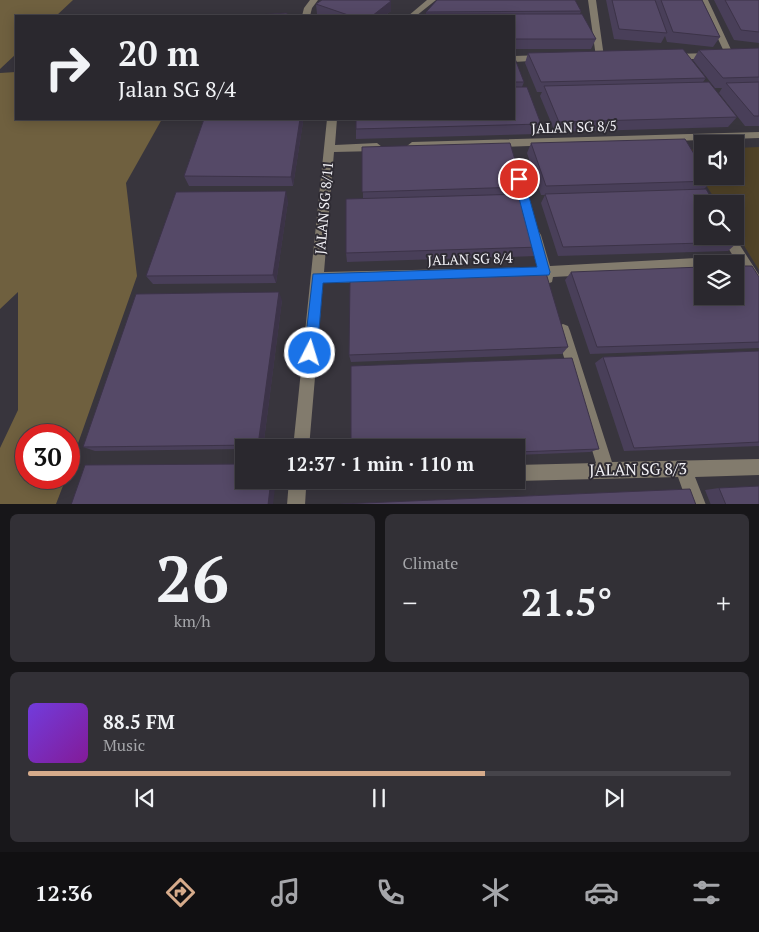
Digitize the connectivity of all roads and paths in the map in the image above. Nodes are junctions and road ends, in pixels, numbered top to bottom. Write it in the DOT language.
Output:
graph roads {
  1 [pos="314,0"];
  2 [pos="432,0"];
  3 [pos="592,0"];
  4 [pos="704,0"];
  5 [pos="306,15"];
  6 [pos="413,15"];
  7 [pos="730,56"];
  8 [pos="740,56"];
  9 [pos="591,57"];
  10 [pos="600,57"];
  11 [pos="610,57"];
  12 [pos="660,57"];
  13 [pos="552,58"];
  14 [pos="515,63"];
  15 [pos="332,120"];
  16 [pos="759,135"];
  17 [pos="405,146"];
  18 [pos="386,147"];
  19 [pos="329,149"];
  20 [pos="532,225"];
  21 [pos="744,261"];
  22 [pos="694,264"];
  23 [pos="544,272"];
  24 [pos="317,278"];
  25 [pos="759,286"];
  26 [pos="550,290"];
  27 [pos="559,319"];
  28 [pos="302,439"];
  29 [pos="759,467"];
  30 [pos="683,468"];
  31 [pos="606,470"];
  32 [pos="525,473"];
  33 [pos="297,489"];
  34 [pos="296,504"];
  35 [pos="696,504"];
  1 -- 5 [label="street"];
  2 -- 6 [label="street"];
  3 -- 10 [label="street"];
  4 -- 7 [label="street"];
  7 -- 8 [label="street"];
  7 -- 12 [label="street"];
  9 -- 10 [label="street"];
  10 -- 11 [label="street"];
  13 -- 14 [label="street"];
  15 -- 19 [label="street, JALAN SG 8/11"];
  16 -- 17 [label="street, JALAN SG 8/5"];
  18 -- 19 [label="street"];
  19 -- 24 [label="street, JALAN SG 8/11"];
  20 -- 23 [label="street"];
  21 -- 25 [label="street"];
  22 -- 23 [label="street, JALAN SG 8/4"];
  23 -- 24 [label="street, JALAN SG 8/4"];
  23 -- 26 [label="street"];
  24 -- 28 [label="street, JALAN SG 8/11"];
  27 -- 31 [label="street"];
  29 -- 30 [label="street, JALAN SG 8/3"];
  30 -- 31 [label="street, JALAN SG 8/3"];
  30 -- 35 [label="street"];
  31 -- 32 [label="street, JALAN SG 8/3"];
  33 -- 34 [label="street"];
}
